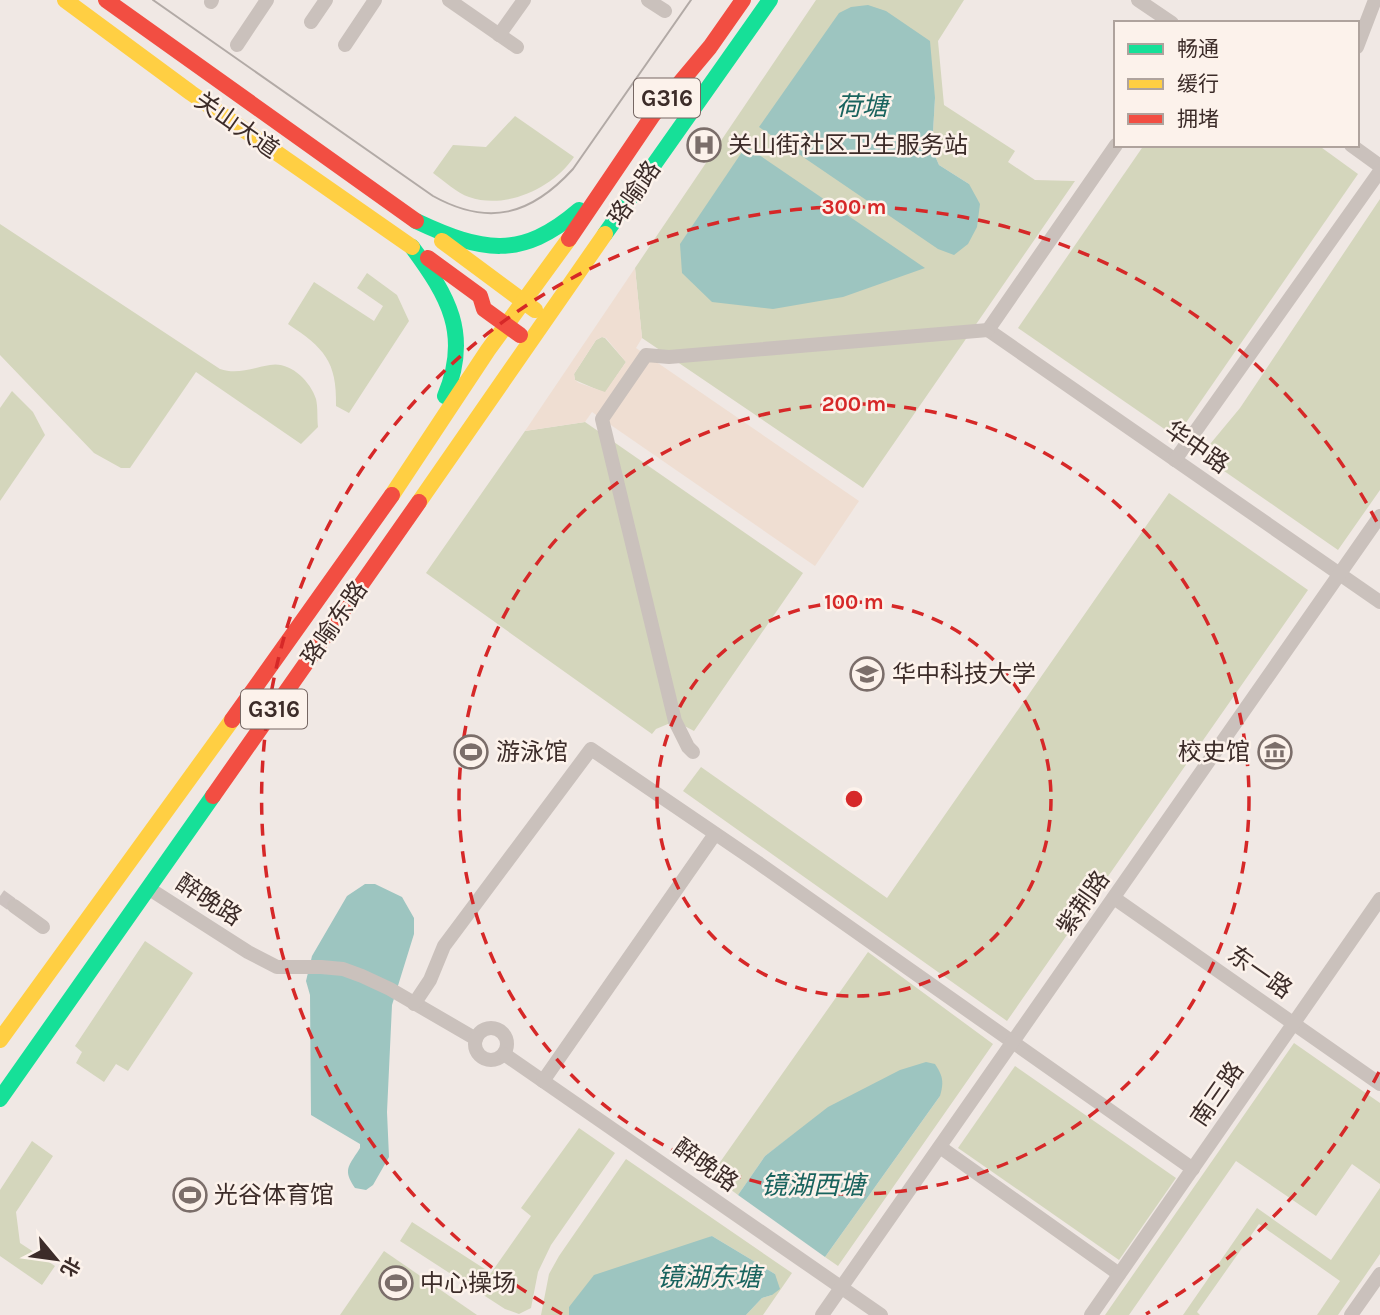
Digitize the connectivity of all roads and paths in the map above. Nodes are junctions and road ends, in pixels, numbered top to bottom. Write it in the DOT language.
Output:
graph roads {
  1 [pos="65,0"];
  2 [pos="106,0"];
  3 [pos="267,0"];
  4 [pos="326,0"];
  5 [pos="375,0"];
  6 [pos="449,0"];
  7 [pos="524,0"];
  8 [pos="649,0"];
  9 [pos="743,0"];
  10 [pos="770,0"];
  11 [pos="1138,0"];
  12 [pos="1375,0"];
  13 [pos="665,11"];
  14 [pos="1168,21"];
  15 [pos="311,22"];
  16 [pos="499,35"];
  17 [pos="1359,42"];
  18 [pos="237,45"];
  19 [pos="345,45"];
  20 [pos="517,47"];
  21 [pos="1115,147"];
  22 [pos="1354,147"];
  23 [pos="1380,166"];
  24 [pos="1380,171"];
  25 [pos="603,186"];
  26 [pos="416,221"];
  27 [pos="412,247"];
  28 [pos="539,278"];
  29 [pos="523,301"];
  30 [pos="548,318"];
  31 [pos="507,325"];
  32 [pos="988,330"];
  33 [pos="531,342"];
  34 [pos="1175,460"];
  35 [pos="413,465"];
  36 [pos="1380,516"];
  37 [pos="1340,574"];
  38 [pos="1380,602"];
  39 [pos="693,752"];
  40 [pos="715,834"];
  41 [pos="148,888"];
  42 [pos="1114,898"];
  43 [pos="1380,898"];
  44 [pos="13,906"];
  45 [pos="43,927"];
  46 [pos="414,1004"];
  47 [pos="1294,1024"];
  48 [pos="476,1039"];
  49 [pos="0,1040"];
  50 [pos="1012,1044"];
  51 [pos="504,1054"];
  52 [pos="543,1081"];
  53 [pos="1380,1084"];
  54 [pos="0,1100"];
  55 [pos="940,1147"];
  56 [pos="1193,1169"];
  57 [pos="1119,1274"];
  58 [pos="1380,1274"];
  59 [pos="842,1288"];
  60 [pos="822,1315"];
  61 [pos="881,1315"];
  62 [pos="1091,1315"];
  63 [pos="1351,1315"];
  1 -- 27 [label="main road, 关山大道"];
  2 -- 26 [label="main road, 关山大道"];
  3 -- 18 [label="street"];
  4 -- 15 [label="street"];
  5 -- 19 [label="street"];
  6 -- 16 [label="street"];
  7 -- 16 [label="street"];
  8 -- 13 [label="street"];
  9 -- 25 [label="main road, 珞喻路 / G316"];
  10 -- 30 [label="main road, 珞喻路 / G316"];
  11 -- 14 [label="street"];
  12 -- 17 [label="street"];
  16 -- 20 [label="street"];
  21 -- 32 [label="street"];
  22 -- 23 [label="street"];
  24 -- 34 [label="street"];
  25 -- 26 [label="main road"];
  25 -- 28 [label="main road, 珞喻路 / G316"];
  26 -- 29 [label="main road"];
  27 -- 31 [label="main road, 关山大道"];
  27 -- 35 [label="main road"];
  28 -- 29 [label="main road, 珞喻东路 / G316"];
  29 -- 30 [label="main road"];
  29 -- 31 [label="main road, 珞喻东路 / G316"];
  30 -- 33 [label="main road, 珞喻东路 / G316"];
  31 -- 33 [label="main road, 关山大道"];
  31 -- 35 [label="main road, 珞喻东路 / G316"];
  32 -- 34 [label="street, 华中路"];
  32 -- 39 [label="street"];
  33 -- 41 [label="main road, 珞喻东路 / G316"];
  34 -- 37 [label="street, 华中路"];
  35 -- 49 [label="main road, 珞喻东路 / G316"];
  36 -- 37 [label="street, 紫荆路"];
  37 -- 38 [label="street, 华中路"];
  37 -- 42 [label="street, 紫荆路"];
  40 -- 46 [label="street"];
  40 -- 50 [label="street"];
  40 -- 52 [label="street"];
  41 -- 46 [label="street, 醉晚路"];
  41 -- 54 [label="main road, 珞喻东路 / G316"];
  42 -- 47 [label="street, 东一路"];
  42 -- 50 [label="street, 紫荆路"];
  43 -- 47 [label="street, 南三路"];
  44 -- 45 [label="street"];
  46 -- 48 [label="street, 醉晚路"];
  47 -- 53 [label="street, 东一路"];
  47 -- 56 [label="street, 南三路"];
  48 -- 51 [label="street, 醉晚路"];
  48 -- 51 [label="street, 醉晚路"];
  50 -- 55 [label="street, 紫荆路"];
  50 -- 56 [label="street"];
  51 -- 52 [label="street, 醉晚路"];
  52 -- 59 [label="street, 醉晚路"];
  55 -- 57 [label="street"];
  55 -- 59 [label="street, 紫荆路"];
  56 -- 57 [label="street, 南三路"];
  57 -- 62 [label="street, 南三路"];
  58 -- 63 [label="street"];
  59 -- 60 [label="street, 紫荆路"];
  59 -- 61 [label="street, 醉晚路"];
}
